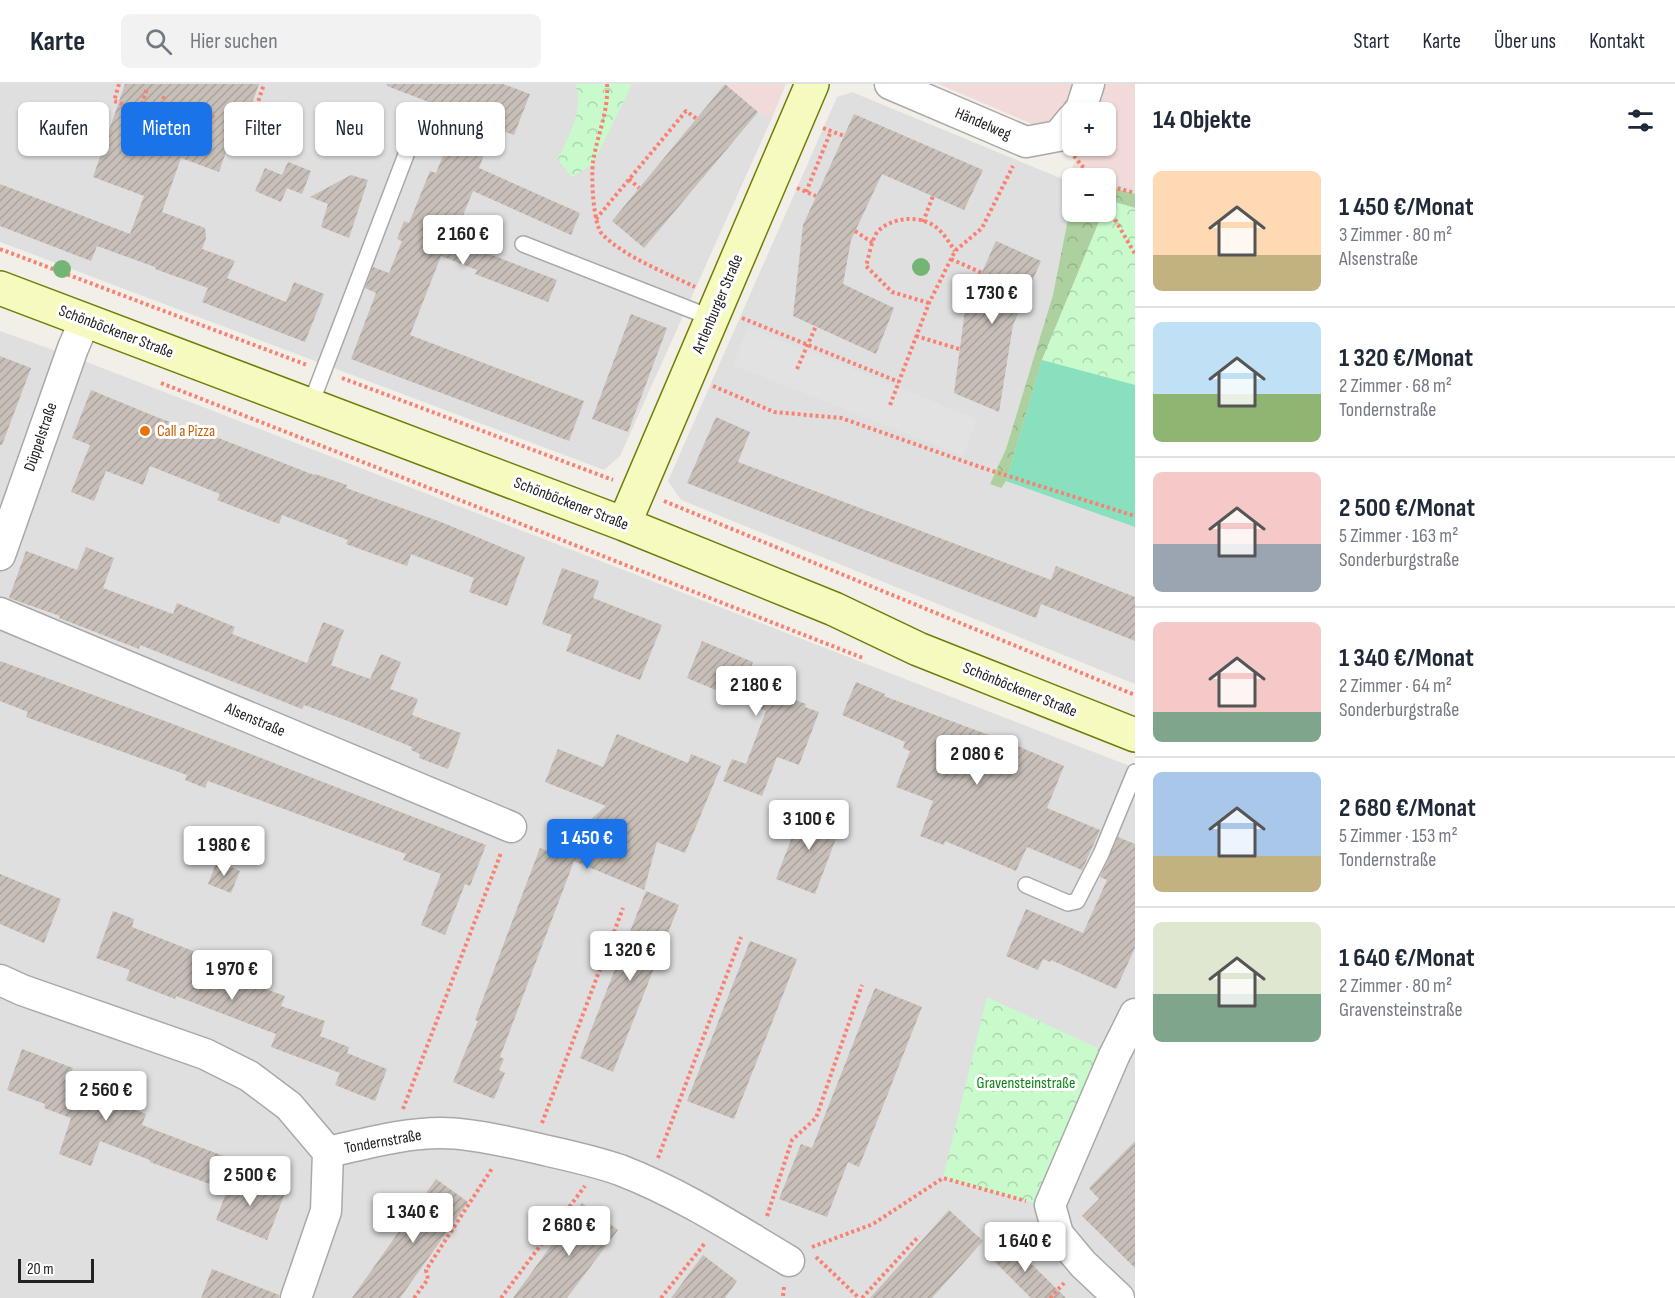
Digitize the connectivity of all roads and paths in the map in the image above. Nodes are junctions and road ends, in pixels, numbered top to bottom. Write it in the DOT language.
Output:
graph roads {
  1 [pos="119,84"];
  2 [pos="264,84"];
  3 [pos="607,84"];
  4 [pos="812,84"];
  5 [pos="890,84"];
  6 [pos="1089,84"];
  7 [pos="147,88"];
  8 [pos="165,94"];
  9 [pos="143,102"];
  10 [pos="162,102"];
  11 [pos="258,102"];
  12 [pos="1082,102"];
  13 [pos="121,103"];
  14 [pos="214,112"];
  15 [pos="212,117"];
  16 [pos="697,119"];
  17 [pos="1062,131"];
  18 [pos="844,136"];
  19 [pos="1026,142"];
  20 [pos="406,156"];
  21 [pos="629,179"];
  22 [pos="639,188"];
  23 [pos="1116,188"];
  24 [pos="798,189"];
  25 [pos="806,192"];
  26 [pos="1135,193"];
  27 [pos="816,196"];
  28 [pos="933,196"];
  29 [pos="596,220"];
  30 [pos="1116,221"];
  31 [pos="923,222"];
  32 [pos="855,231"];
  33 [pos="873,243"];
  34 [pos="523,244"];
  35 [pos="955,251"];
  36 [pos="1135,254"];
  37 [pos="951,259"];
  38 [pos="982,273"];
  39 [pos="0,288"];
  40 [pos="929,303"];
  41 [pos="716,308"];
  42 [pos="85,320"];
  43 [pos="816,326"];
  44 [pos="916,336"];
  45 [pos="808,345"];
  46 [pos="959,349"];
  47 [pos="797,369"];
  48 [pos="687,374"];
  49 [pos="899,382"];
  50 [pos="160,383"];
  51 [pos="890,405"];
  52 [pos="310,406"];
  53 [pos="638,490"];
  54 [pos="1135,516"];
  55 [pos="624,524"];
  56 [pos="0,555"];
  57 [pos="669,581"];
  58 [pos="0,613"];
  59 [pos="1135,695"];
  60 [pos="1135,735"];
  61 [pos="1135,772"];
  62 [pos="511,827"];
  63 [pos="1026,885"];
  64 [pos="623,908"];
  65 [pos="741,937"];
  66 [pos="0,980"];
  67 [pos="862,985"];
  68 [pos="1135,1014"];
  69 [pos="393,1138"];
  70 [pos="521,1145"];
  71 [pos="328,1152"];
  72 [pos="601,1165"];
  73 [pos="649,1184"];
  74 [pos="1050,1205"];
  75 [pos="722,1221"];
  76 [pos="919,1236"];
  77 [pos="758,1242"];
  78 [pos="789,1261"];
  79 [pos="296,1298"];
  80 [pos="414,1298"];
  81 [pos="501,1298"];
  82 [pos="661,1298"];
  83 [pos="860,1298"];
  84 [pos="1119,1298"];
  1 -- 13 [label="path"];
  2 -- 11 [label="path"];
  3 -- 29 [label="path"];
  4 -- 41 [label="main road, Artlenburger Straße"];
  5 -- 19 [label="street, Händelweg"];
  6 -- 12 [label="street"];
  7 -- 9 [label="path"];
  8 -- 10 [label="path"];
  14 -- 15 [label="path"];
  16 -- 21 [label="path"];
  17 -- 19 [label="street, Händelweg"];
  18 -- 25 [label="path"];
  19 -- 35 [label="path"];
  20 -- 52 [label="lane"];
  21 -- 22 [label="path"];
  21 -- 29 [label="path"];
  23 -- 26 [label="path"];
  24 -- 25 [label="path"];
  25 -- 27 [label="path"];
  28 -- 31 [label="path"];
  29 -- 41 [label="path"];
  30 -- 36 [label="path"];
  31 -- 33 [label="path"];
  31 -- 35 [label="path"];
  32 -- 33 [label="path"];
  33 -- 40 [label="path"];
  34 -- 41 [label="lane"];
  35 -- 37 [label="path"];
  37 -- 38 [label="path"];
  37 -- 40 [label="path"];
  39 -- 42 [label="main road, Schönböckener Straße"];
  40 -- 44 [label="path"];
  41 -- 45 [label="path"];
  41 -- 48 [label="main road, Artlenburger Straße"];
  42 -- 52 [label="main road, Schönböckener Straße"];
  42 -- 56 [label="street, Düppelstraße"];
  43 -- 45 [label="path"];
  44 -- 46 [label="path"];
  44 -- 49 [label="path"];
  45 -- 47 [label="path"];
  45 -- 49 [label="path"];
  48 -- 53 [label="main road, Artlenburger Straße"];
  48 -- 54 [label="path"];
  49 -- 51 [label="path"];
  50 -- 57 [label="path"];
  52 -- 55 [label="main road, Schönböckener Straße"];
  53 -- 55 [label="main road, Artlenburger Straße"];
  53 -- 59 [label="path"];
  55 -- 60 [label="main road, Schönböckener Straße"];
  58 -- 62 [label="street, Alsenstraße"];
  61 -- 63 [label="lane"];
  62 -- 69 [label="path"];
  64 -- 70 [label="path"];
  65 -- 73 [label="path"];
  66 -- 71 [label="street, Tondernstraße"];
  67 -- 77 [label="path"];
  68 -- 74 [label="street"];
  69 -- 70 [label="street, Tondernstraße"];
  69 -- 71 [label="street, Tondernstraße"];
  70 -- 72 [label="street, Tondernstraße"];
  70 -- 80 [label="path"];
  71 -- 79 [label="street"];
  72 -- 73 [label="street, Tondernstraße"];
  72 -- 81 [label="path"];
  73 -- 75 [label="street, Tondernstraße"];
  74 -- 83 [label="path"];
  74 -- 84 [label="street"];
  75 -- 77 [label="street, Tondernstraße"];
  75 -- 82 [label="path"];
  76 -- 83 [label="path"];
  77 -- 78 [label="street, Tondernstraße"];
}
